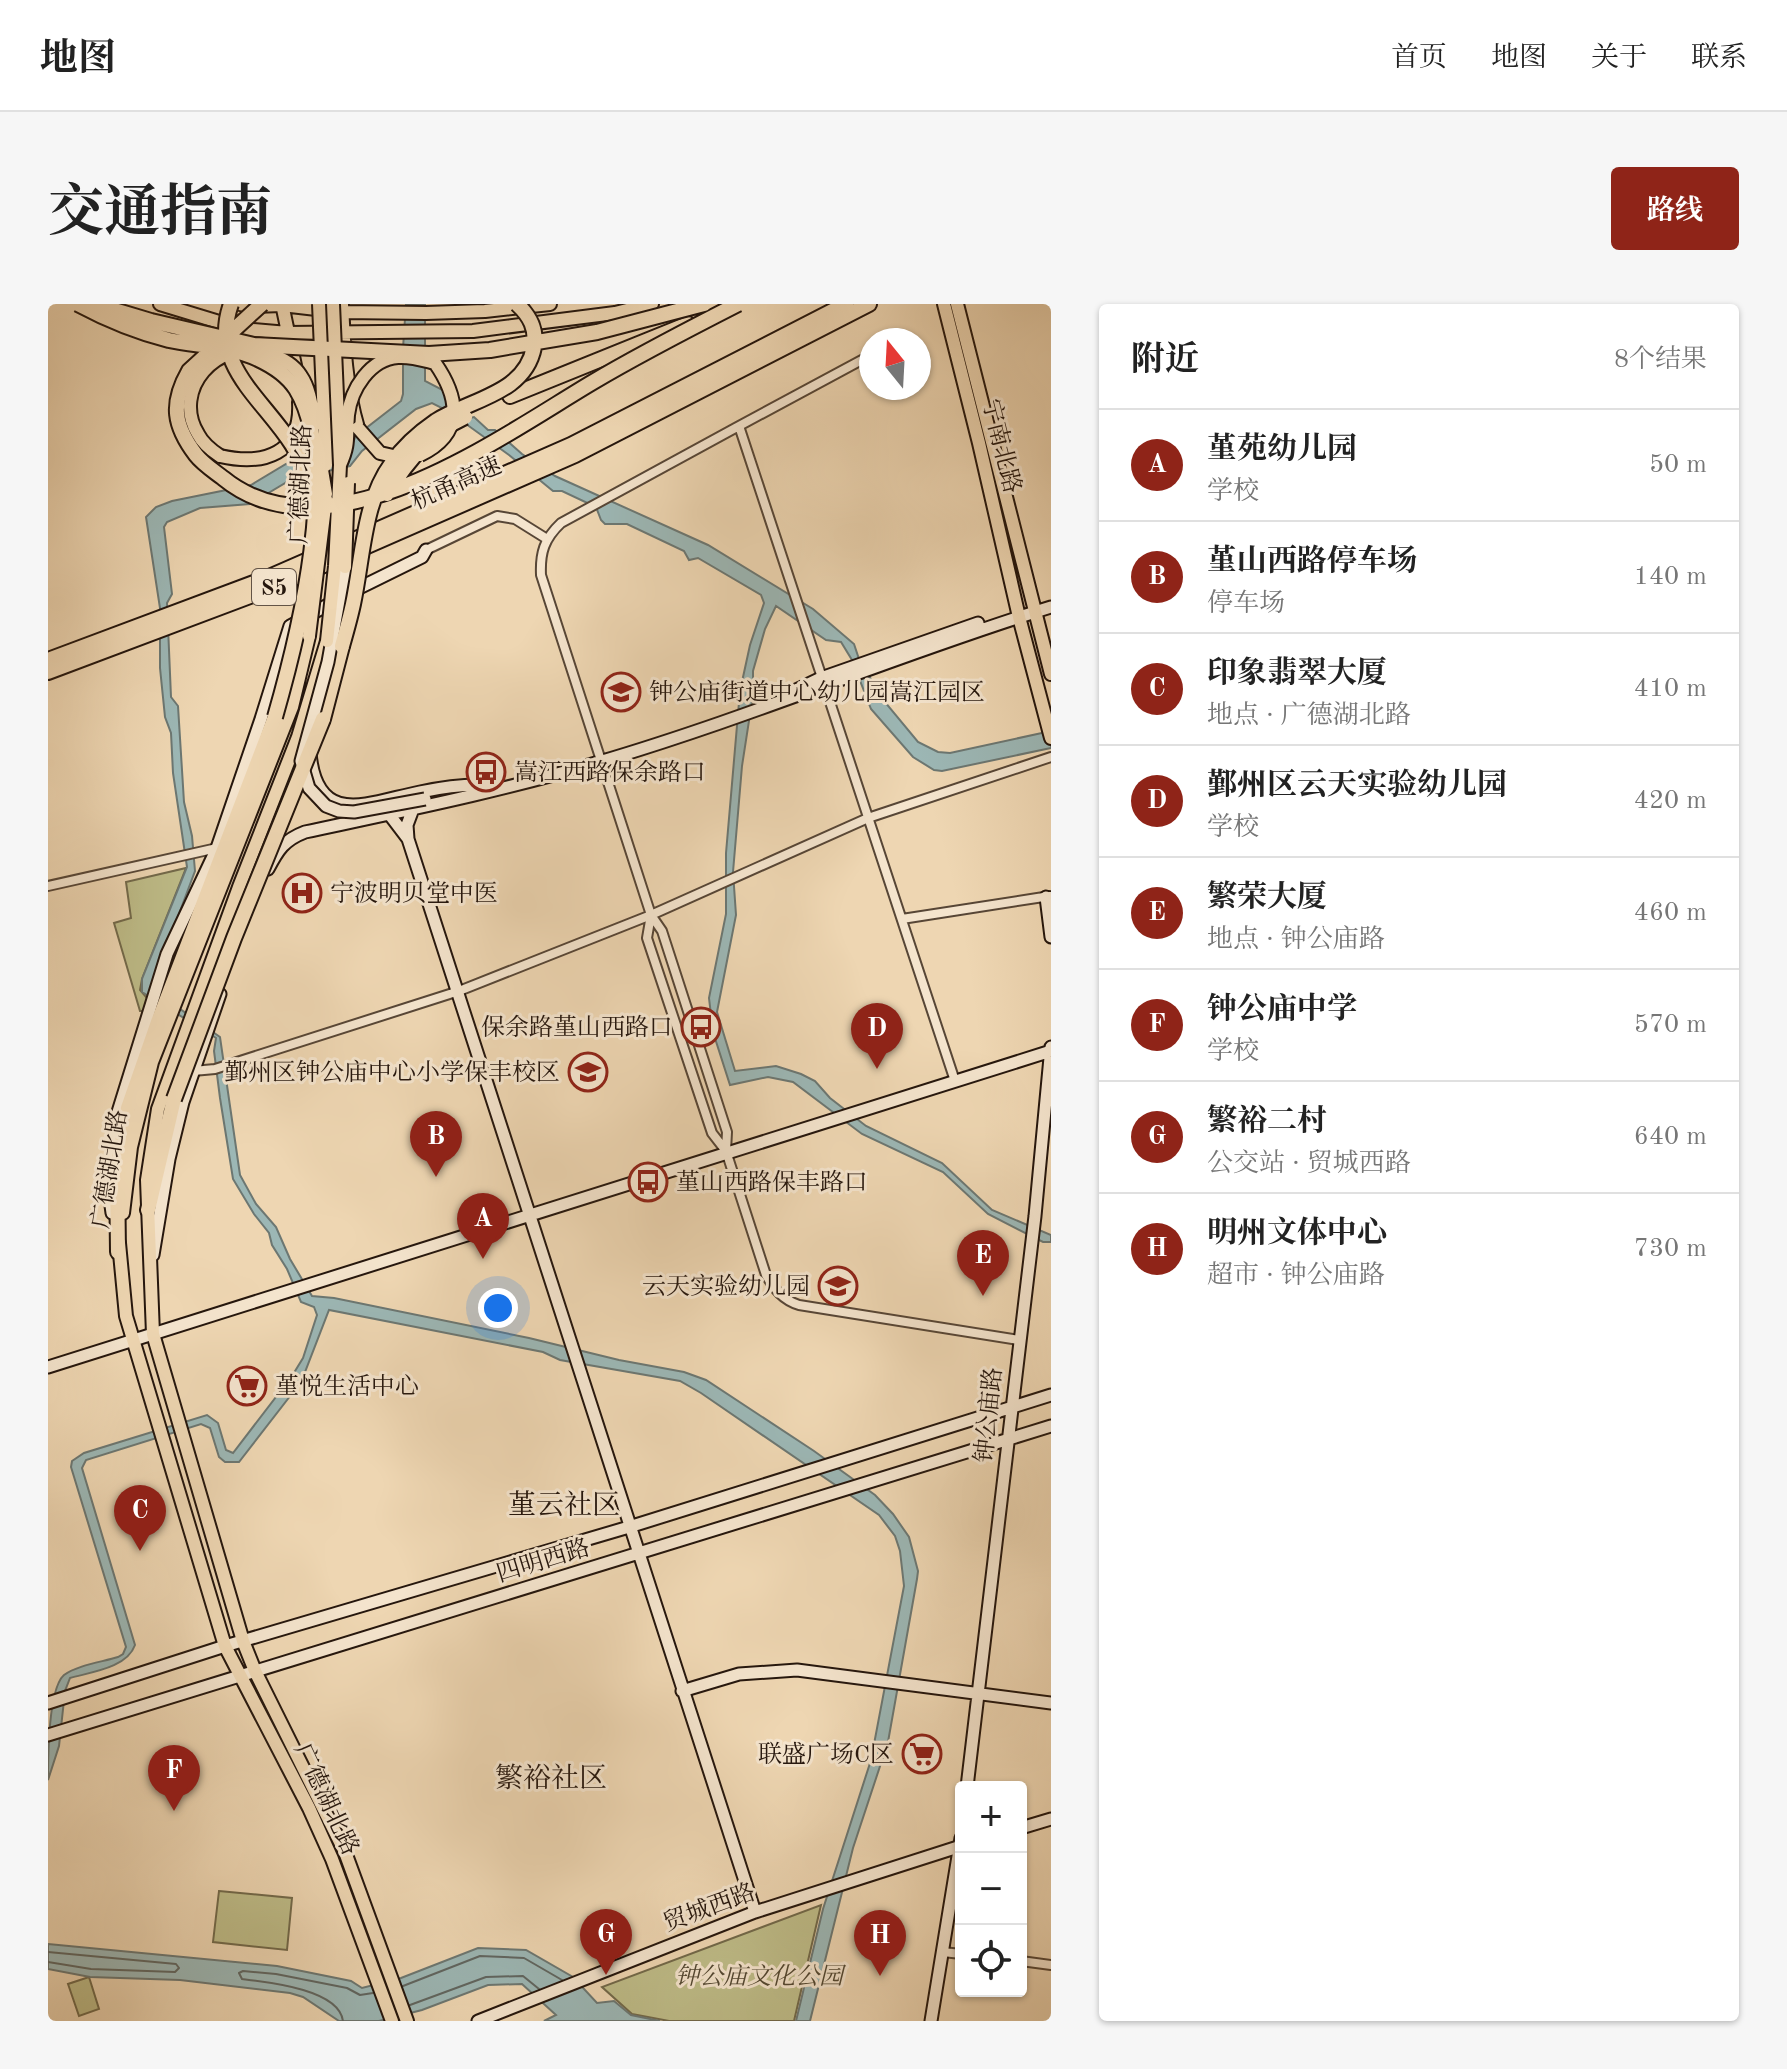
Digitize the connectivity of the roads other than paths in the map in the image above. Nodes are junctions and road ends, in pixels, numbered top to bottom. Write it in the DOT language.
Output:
graph roads {
  1 [pos="78,304"];
  2 [pos="94,304"];
  3 [pos="160,304"];
  4 [pos="231,304"];
  5 [pos="240,304"];
  6 [pos="262,304"];
  7 [pos="319,304"];
  8 [pos="517,304"];
  9 [pos="550,304"];
  10 [pos="652,304"];
  11 [pos="704,304"];
  12 [pos="738,304"];
  13 [pos="846,304"];
  14 [pos="869,304"];
  15 [pos="944,304"];
  16 [pos="957,304"];
  17 [pos="282,305"];
  18 [pos="339,307"];
  19 [pos="342,332"];
  20 [pos="288,333"];
  21 [pos="963,351"];
  22 [pos="859,361"];
  23 [pos="739,426"];
  24 [pos="573,450"];
  25 [pos="340,465"];
  26 [pos="492,486"];
  27 [pos="326,494"];
  28 [pos="314,516"];
  29 [pos="547,539"];
  30 [pos="426,550"];
  31 [pos="352,568"];
  32 [pos="349,593"];
  33 [pos="1051,599"];
  34 [pos="1051,607"];
  35 [pos="1034,608"];
  36 [pos="1018,613"];
  37 [pos="48,660"];
  38 [pos="48,672"];
  39 [pos="1051,674"];
  40 [pos="823,683"];
  41 [pos="1049,731"];
  42 [pos="1051,757"];
  43 [pos="600,759"];
  44 [pos="477,785"];
  45 [pos="413,809"];
  46 [pos="389,814"];
  47 [pos="868,818"];
  48 [pos="408,839"];
  49 [pos="217,848"];
  50 [pos="48,886"];
  51 [pos="1048,897"];
  52 [pos="651,915"];
  53 [pos="902,919"];
  54 [pos="1051,937"];
  55 [pos="459,991"];
  56 [pos="1051,1049"];
  57 [pos="193,1071"];
  58 [pos="955,1081"];
  59 [pos="726,1151"];
  60 [pos="148,1210"];
  61 [pos="530,1215"];
  62 [pos="118,1252"];
  63 [pos="151,1268"];
  64 [pos="153,1334"];
  65 [pos="133,1340"];
  66 [pos="1019,1340"];
  67 [pos="48,1367"];
  68 [pos="1051,1395"];
  69 [pos="1011,1407"];
  70 [pos="1051,1426"];
  71 [pos="1008,1439"];
  72 [pos="629,1527"];
  73 [pos="638,1554"];
  74 [pos="243,1641"];
  75 [pos="225,1646"];
  76 [pos="255,1671"];
  77 [pos="240,1675"];
  78 [pos="682,1691"];
  79 [pos="978,1695"];
  80 [pos="49,1703"];
  81 [pos="1051,1703"];
  82 [pos="48,1735"];
  83 [pos="968,1781"];
  84 [pos="1051,1819"];
  85 [pos="1027,1826"];
  86 [pos="955,1848"];
  87 [pos="959,1853"];
  88 [pos="755,1912"];
  89 [pos="943,1952"];
  90 [pos="955,1953"];
  91 [pos="1027,1962"];
  92 [pos="1051,1965"];
  93 [pos="391,2017"];
  94 [pos="407,2021"];
  95 [pos="478,2021"];
  96 [pos="931,2021"];
  1 -- 28 [label="highway, bridge"];
  2 -- 11 [label="highway, bridge"];
  3 -- 20 [label="main road"];
  4 -- 28 [label="highway, bridge"];
  5 -- 17 [label="main road"];
  6 -- 12 [label="highway, bridge"];
  7 -- 27 [label="main road, 广德湖北路, bridge"];
  8 -- 31 [label="highway, bridge"];
  9 -- 18 [label="main road"];
  10 -- 19 [label="main road"];
  12 -- 31 [label="highway, bridge"];
  13 -- 24 [label="highway, 杭甬高速 / S5"];
  14 -- 24 [label="highway, 杭甬高速 / S5"];
  15 -- 21 [label="main road, 宁南北路"];
  16 -- 21 [label="main road, 宁南北路"];
  17 -- 18 [label="main road"];
  17 -- 20 [label="main road"];
  18 -- 19 [label="main road"];
  18 -- 25 [label="main road, 广德湖北路, bridge"];
  19 -- 20 [label="main road"];
  19 -- 25 [label="main road, bridge"];
  20 -- 27 [label="main road, bridge"];
  21 -- 35 [label="main road, 宁南北路"];
  21 -- 36 [label="main road, 宁南北路"];
  22 -- 23 [label="street"];
  23 -- 29 [label="street"];
  23 -- 40 [label="street"];
  24 -- 26 [label="highway, 杭甬高速 / S5"];
  25 -- 31 [label="main road, bridge"];
  25 -- 60 [label="main road, 广德湖北路, bridge"];
  26 -- 37 [label="highway, 杭甬高速 / S5"];
  26 -- 38 [label="highway, 杭甬高速 / S5"];
  27 -- 62 [label="main road, 广德湖北路, bridge"];
  28 -- 62 [label="highway, bridge"];
  29 -- 30 [label="street"];
  29 -- 43 [label="street"];
  30 -- 32 [label="street"];
  31 -- 44 [label="street, bridge"];
  31 -- 60 [label="highway, bridge"];
  32 -- 44 [label="street"];
  32 -- 49 [label="street"];
  33 -- 35 [label="street"];
  34 -- 35 [label="street"];
  35 -- 36 [label="street"];
  35 -- 39 [label="main road, 宁南北路"];
  36 -- 40 [label="street"];
  36 -- 40 [label="street"];
  36 -- 41 [label="main road, 宁南北路"];
  40 -- 43 [label="street"];
  40 -- 43 [label="street"];
  40 -- 47 [label="street"];
  42 -- 47 [label="street"];
  43 -- 44 [label="street"];
  43 -- 45 [label="street"];
  43 -- 52 [label="street"];
  45 -- 46 [label="street"];
  45 -- 48 [label="street"];
  46 -- 48 [label="street"];
  46 -- 57 [label="street"];
  47 -- 52 [label="street"];
  47 -- 53 [label="street"];
  48 -- 55 [label="street"];
  49 -- 50 [label="street"];
  49 -- 62 [label="street"];
  51 -- 53 [label="street"];
  51 -- 54 [label="street"];
  52 -- 55 [label="street"];
  52 -- 59 [label="street"];
  52 -- 59 [label="street"];
  53 -- 58 [label="street"];
  55 -- 57 [label="street"];
  55 -- 61 [label="street"];
  56 -- 58 [label="street"];
  56 -- 66 [label="street, 钟公庙路"];
  57 -- 63 [label="street"];
  58 -- 59 [label="street"];
  59 -- 61 [label="street"];
  59 -- 66 [label="street"];
  60 -- 63 [label="main road, 广德湖北路"];
  61 -- 64 [label="street"];
  61 -- 72 [label="street"];
  62 -- 65 [label="main road, 广德湖北路"];
  63 -- 64 [label="main road, 广德湖北路"];
  64 -- 65 [label="street"];
  64 -- 74 [label="main road, 广德湖北路"];
  65 -- 67 [label="street"];
  65 -- 75 [label="main road, 广德湖北路"];
  66 -- 69 [label="street, 钟公庙路"];
  68 -- 69 [label="street, 四明西路"];
  69 -- 71 [label="street, 钟公庙路"];
  69 -- 72 [label="street, 四明西路"];
  70 -- 71 [label="street, 四明西路"];
  71 -- 73 [label="street, 四明西路"];
  71 -- 79 [label="street, 钟公庙路"];
  72 -- 73 [label="street"];
  72 -- 74 [label="street, 四明西路"];
  73 -- 76 [label="street, 四明西路"];
  73 -- 78 [label="street"];
  74 -- 75 [label="street, 四明西路"];
  74 -- 76 [label="main road, 广德湖北路"];
  75 -- 77 [label="main road, 广德湖北路"];
  75 -- 80 [label="street, 四明西路"];
  76 -- 77 [label="street, 四明西路"];
  76 -- 94 [label="main road, 广德湖北路"];
  77 -- 82 [label="street, 四明西路"];
  77 -- 93 [label="main road, 广德湖北路"];
  78 -- 79 [label="street"];
  78 -- 88 [label="street"];
  79 -- 81 [label="street"];
  79 -- 83 [label="street, 钟公庙路"];
  84 -- 85 [label="street"];
  86 -- 88 [label="street, 贸城西路"];
  87 -- 89 [label="street"];
  88 -- 95 [label="street, 贸城西路"];
  89 -- 90 [label="street"];
  89 -- 96 [label="street"];
  91 -- 92 [label="street"];
}
